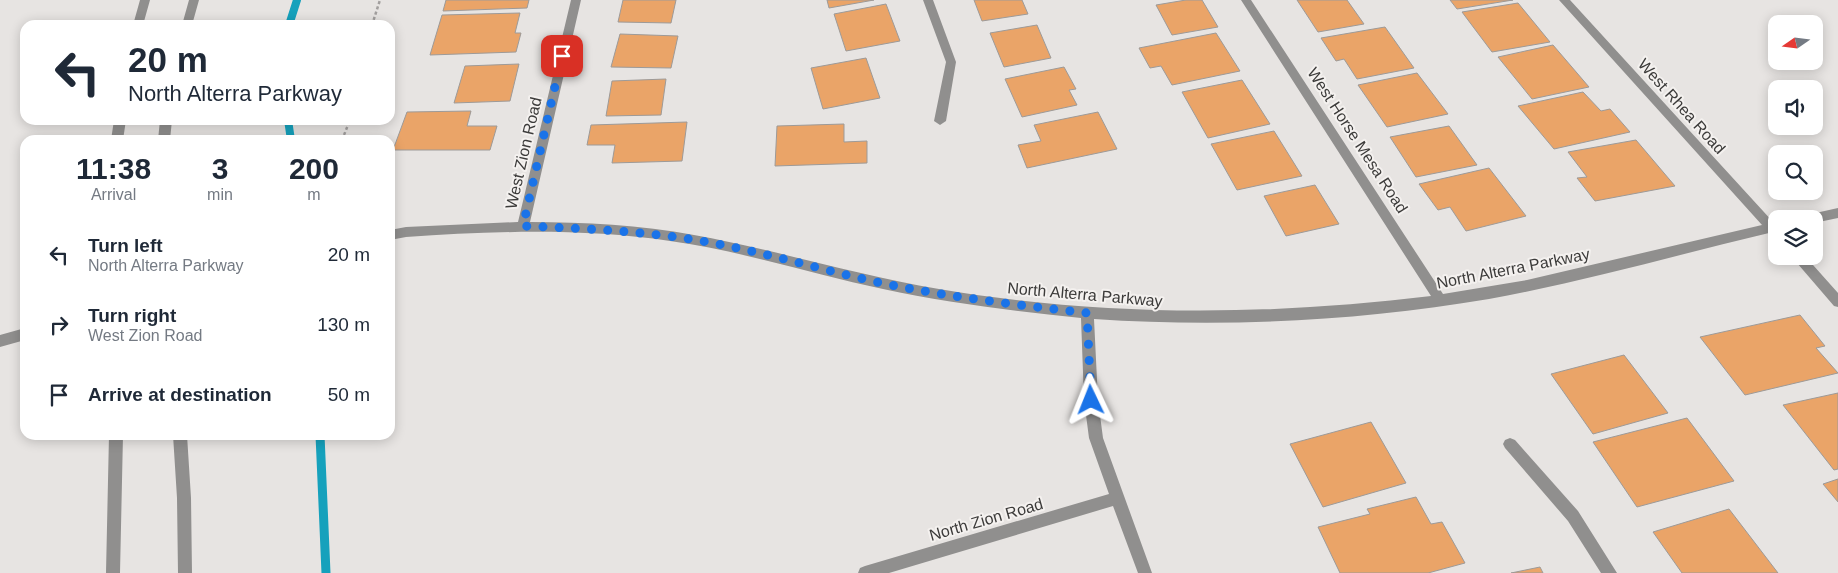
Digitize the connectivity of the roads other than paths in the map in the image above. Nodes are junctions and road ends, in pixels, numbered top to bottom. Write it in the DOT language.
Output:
graph roads {
  1 [pos="144,0"];
  2 [pos="194,0"];
  3 [pos="576,0"];
  4 [pos="928,0"];
  5 [pos="1246,0"];
  6 [pos="1564,0"];
  7 [pos="139,20"];
  8 [pos="188,20"];
  9 [pos="940,121"];
  10 [pos="1838,213"];
  11 [pos="1823,216"];
  12 [pos="1768,222"];
  13 [pos="523,226"];
  14 [pos="1768,230"];
  15 [pos="395,234"];
  16 [pos="1804,265"];
  17 [pos="1440,300"];
  18 [pos="1838,302"];
  19 [pos="1087,313"];
  20 [pos="20,335"];
  21 [pos="0,341"];
  22 [pos="116,440"];
  23 [pos="180,440"];
  24 [pos="1510,444"];
  25 [pos="1118,498"];
  26 [pos="113,573"];
  27 [pos="185,573"];
  28 [pos="865,573"];
  29 [pos="1145,573"];
  30 [pos="1610,573"];
  1 -- 7 [label="street"];
  2 -- 8 [label="street"];
  3 -- 13 [label="street, West Zion Road"];
  4 -- 9 [label="street"];
  5 -- 17 [label="street, West Horse Mesa Road"];
  6 -- 12 [label="street, West Rhea Road"];
  10 -- 11 [label="street"];
  13 -- 15 [label="street, North Alterra Parkway"];
  13 -- 19 [label="street, North Alterra Parkway"];
  14 -- 17 [label="street, North Alterra Parkway"];
  16 -- 18 [label="street"];
  17 -- 19 [label="street, North Alterra Parkway"];
  19 -- 25 [label="street"];
  20 -- 21 [label="street"];
  22 -- 26 [label="street"];
  23 -- 27 [label="street"];
  24 -- 30 [label="street"];
  25 -- 28 [label="street, North Zion Road"];
  25 -- 29 [label="street"];
}
